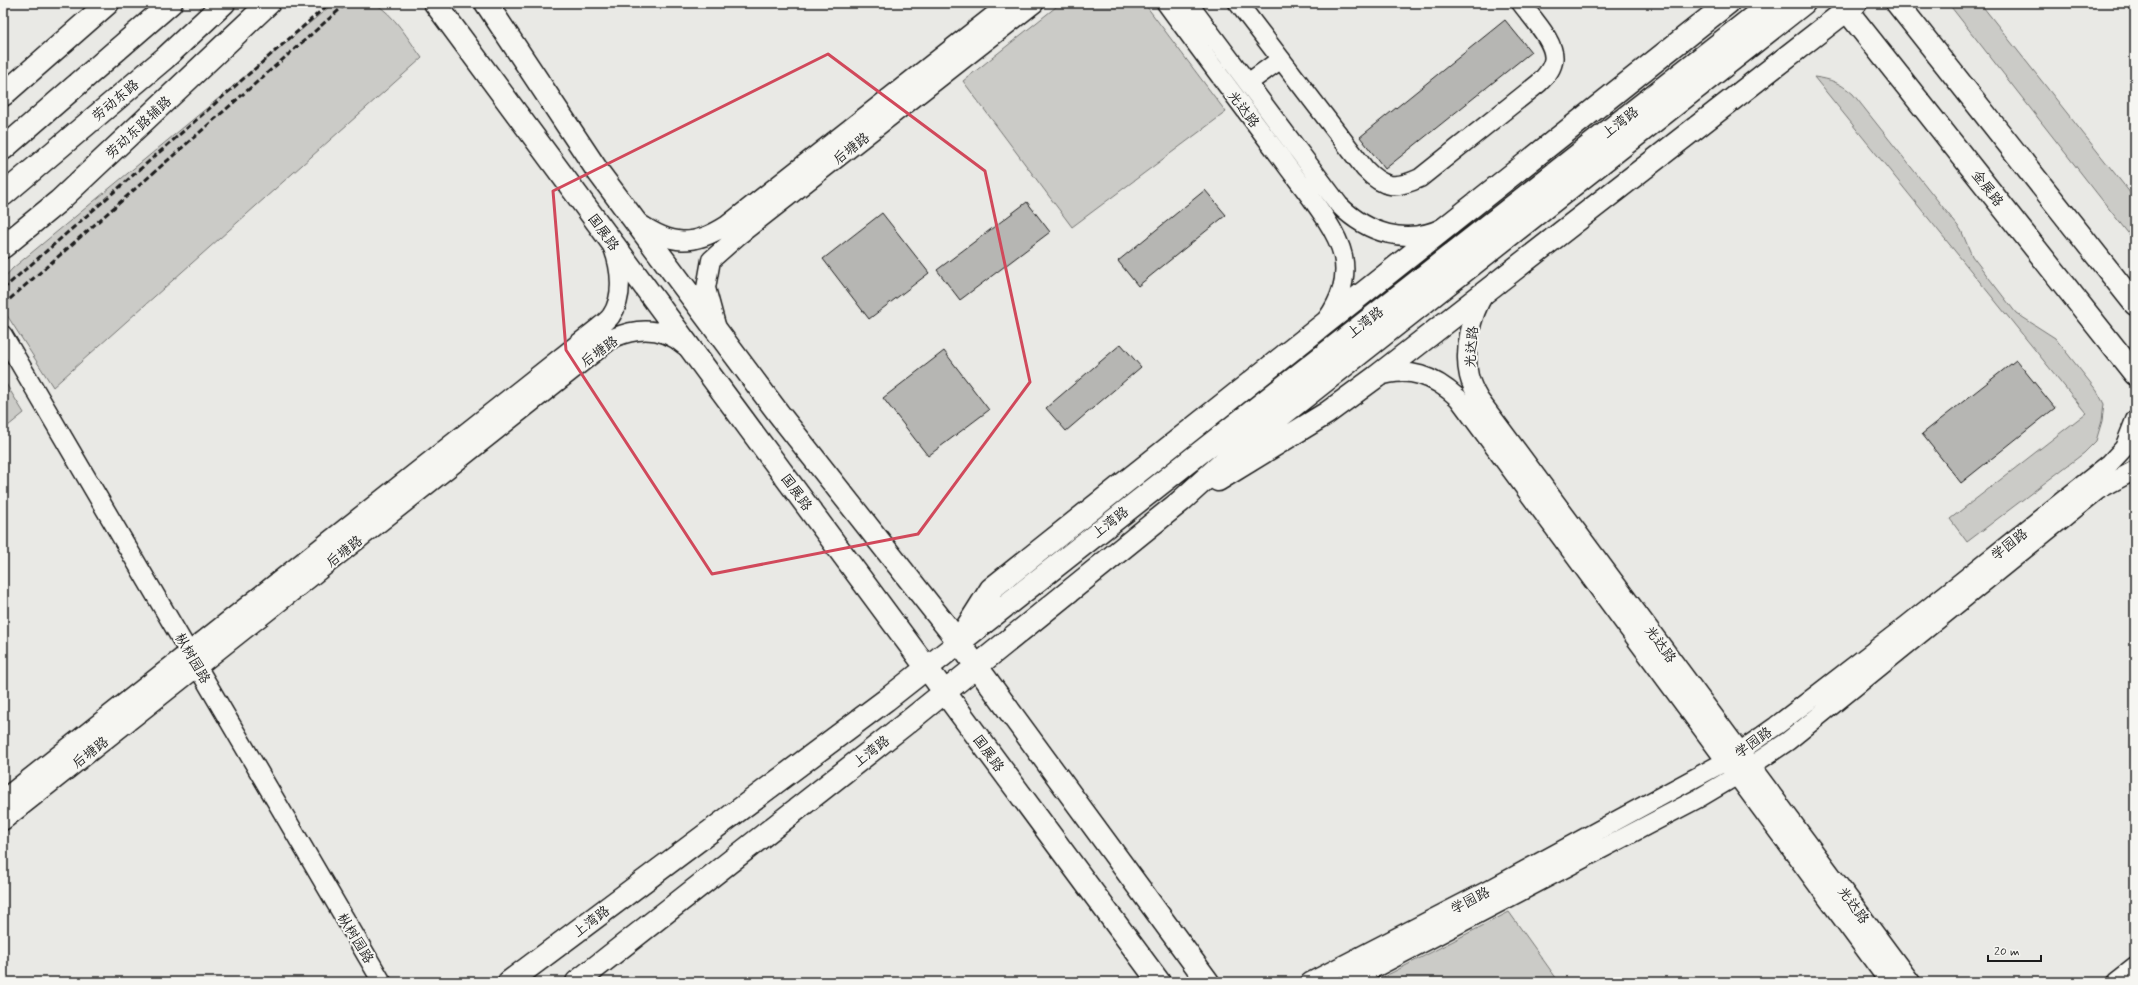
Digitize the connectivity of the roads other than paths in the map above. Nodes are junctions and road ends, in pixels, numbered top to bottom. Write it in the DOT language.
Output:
graph roads {
  1 [pos="108,3"];
  2 [pos="171,3"];
  3 [pos="224,3"];
  4 [pos="269,3"];
  5 [pos="435,3"];
  6 [pos="486,3"];
  7 [pos="1009,3"];
  8 [pos="1035,3"];
  9 [pos="1166,3"];
  10 [pos="1188,3"];
  11 [pos="1238,3"];
  12 [pos="1521,3"];
  13 [pos="1728,3"];
  14 [pos="1771,3"];
  15 [pos="1804,3"];
  16 [pos="1897,3"];
  17 [pos="1848,5"];
  18 [pos="1281,59"];
  19 [pos="1248,83"];
  20 [pos="3,95"];
  21 [pos="1645,115"];
  22 [pos="3,149"];
  23 [pos="3,195"];
  24 [pos="634,220"];
  25 [pos="1450,224"];
  26 [pos="611,242"];
  27 [pos="3,247"];
  28 [pos="1486,290"];
  29 [pos="2135,304"];
  30 [pos="1324,325"];
  31 [pos="3,335"];
  32 [pos="721,337"];
  33 [pos="3,351"];
  34 [pos="696,356"];
  35 [pos="2133,375"];
  36 [pos="1376,377"];
  37 [pos="2135,420"];
  38 [pos="2135,470"];
  39 [pos="1181,501"];
  40 [pos="958,642"];
  41 [pos="190,662"];
  42 [pos="976,666"];
  43 [pos="926,667"];
  44 [pos="944,691"];
  45 [pos="1733,756"];
  46 [pos="1744,771"];
  47 [pos="3,799"];
  48 [pos="3,821"];
  49 [pos="2135,967"];
  50 [pos="373,982"];
  51 [pos="382,982"];
  52 [pos="509,982"];
  53 [pos="577,982"];
  54 [pos="1159,982"];
  55 [pos="1208,982"];
  56 [pos="1310,982"];
  57 [pos="1348,982"];
  58 [pos="1889,982"];
  59 [pos="1911,982"];
  60 [pos="2116,982"];
  1 -- 20 [label="main road"];
  2 -- 22 [label="main road"];
  3 -- 23 [label="main road, 劳动东路"];
  4 -- 27 [label="main road, 劳动东路辅路"];
  5 -- 26 [label="main road, 国展路"];
  6 -- 24 [label="main road"];
  7 -- 24 [label="street, 后塘路"];
  8 -- 32 [label="street, 后塘路"];
  9 -- 30 [label="street, 光达路"];
  10 -- 19 [label="street, 光达路"];
  11 -- 18 [label="street"];
  12 -- 18 [label="street"];
  13 -- 25 [label="main road, 上湾路"];
  14 -- 21 [label="main road, 上湾路"];
  15 -- 21 [label="main road, 上湾路"];
  16 -- 29 [label="main road"];
  17 -- 28 [label="main road, 上湾路"];
  17 -- 35 [label="main road, 金展路"];
  18 -- 19 [label="street"];
  19 -- 25 [label="street, 光达路"];
  21 -- 39 [label="main road, 上湾路"];
  21 -- 40 [label="main road, 上湾路"];
  24 -- 32 [label="main road"];
  25 -- 30 [label="main road, 上湾路"];
  26 -- 34 [label="main road, 国展路"];
  26 -- 41 [label="street, 后塘路"];
  28 -- 36 [label="main road, 上湾路"];
  28 -- 45 [label="street, 光达路"];
  30 -- 40 [label="main road, 上湾路"];
  31 -- 41 [label="street, 枞树园路"];
  32 -- 40 [label="main road"];
  33 -- 41 [label="street, 枞树园路"];
  34 -- 41 [label="street, 后塘路"];
  34 -- 43 [label="main road, 国展路"];
  36 -- 39 [label="main road, 上湾路"];
  36 -- 45 [label="street, 光达路"];
  37 -- 45 [label="street, 学园路"];
  38 -- 46 [label="street, 学园路"];
  39 -- 42 [label="main road, 上湾路"];
  40 -- 42 [label="main road"];
  40 -- 43 [label="main road, 上湾路"];
  41 -- 47 [label="street, 后塘路"];
  41 -- 48 [label="street, 后塘路"];
  41 -- 50 [label="street, 枞树园路"];
  41 -- 51 [label="street, 枞树园路"];
  42 -- 44 [label="main road, 上湾路"];
  42 -- 55 [label="main road"];
  43 -- 44 [label="main road, 国展路"];
  43 -- 52 [label="main road, 上湾路"];
  44 -- 53 [label="main road, 上湾路"];
  44 -- 54 [label="main road, 国展路"];
  45 -- 46 [label="street, 光达路"];
  45 -- 56 [label="street, 学园路"];
  46 -- 57 [label="street, 学园路"];
  46 -- 58 [label="street, 光达路"];
  46 -- 59 [label="street, 光达路"];
  49 -- 60 [label="street"];
}
